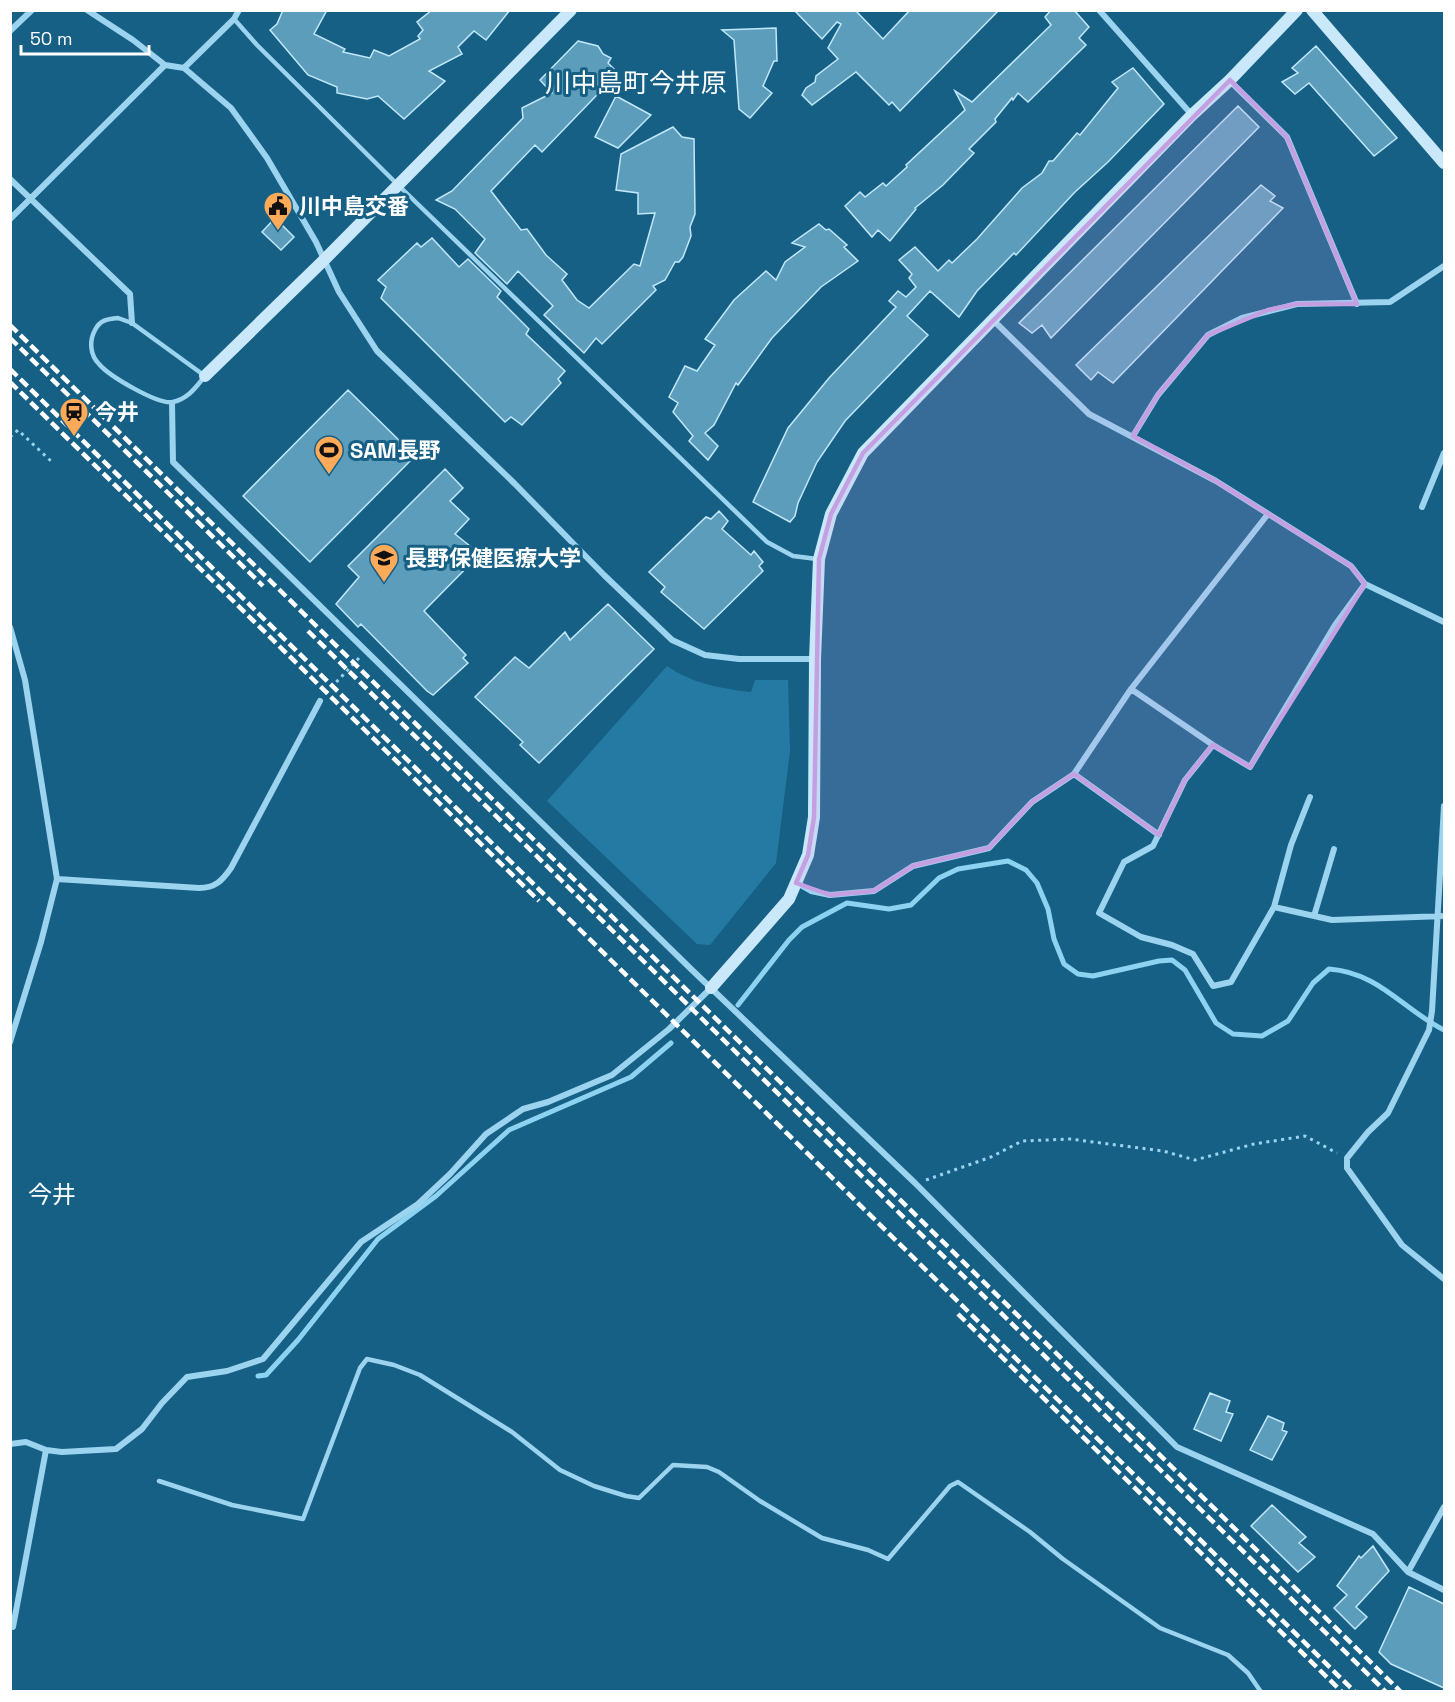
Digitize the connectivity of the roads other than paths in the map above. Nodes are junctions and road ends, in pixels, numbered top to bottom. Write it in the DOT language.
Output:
graph roads {
  1 [pos="32,10"];
  2 [pos="87,10"];
  3 [pos="239,10"];
  4 [pos="571,10"];
  5 [pos="1099,10"];
  6 [pos="1297,10"];
  7 [pos="1312,10"];
  8 [pos="234,19"];
  9 [pos="10,31"];
  10 [pos="165,65"];
  11 [pos="184,68"];
  12 [pos="1230,80"];
  13 [pos="1192,115"];
  14 [pos="1444,163"];
  15 [pos="10,179"];
  16 [pos="397,184"];
  17 [pos="30,200"];
  18 [pos="10,219"];
  19 [pos="324,260"];
  20 [pos="1444,266"];
  21 [pos="1357,304"];
  22 [pos="993,320"];
  23 [pos="132,322"];
  24 [pos="205,376"];
  25 [pos="172,403"];
  26 [pos="1133,436"];
  27 [pos="1444,453"];
  28 [pos="1422,507"];
  29 [pos="1268,514"];
  30 [pos="819,559"];
  31 [pos="1365,584"];
  32 [pos="1444,622"];
  33 [pos="10,627"];
  34 [pos="815,659"];
  35 [pos="1131,689"];
  36 [pos="320,701"];
  37 [pos="1213,745"];
  38 [pos="1074,774"];
  39 [pos="1310,797"];
  40 [pos="1444,806"];
  41 [pos="1159,835"];
  42 [pos="1334,849"];
  43 [pos="57,879"];
  44 [pos="796,883"];
  45 [pos="1274,907"];
  46 [pos="1314,916"];
  47 [pos="1441,916"];
  48 [pos="711,988"];
  49 [pos="10,1042"];
  50 [pos="1444,1279"];
  51 [pos="10,1444"];
  52 [pos="46,1450"];
  53 [pos="159,1481"];
  54 [pos="1444,1507"];
  55 [pos="1408,1572"];
  56 [pos="1444,1590"];
  57 [pos="13,1627"];
  58 [pos="1261,1692"];
  1 -- 9 [label="street"];
  2 -- 10 [label="street"];
  3 -- 8 [label="street"];
  4 -- 16 [label="street"];
  5 -- 13 [label="street"];
  6 -- 12 [label="street"];
  7 -- 14 [label="street"];
  8 -- 11 [label="street"];
  8 -- 16 [label="lane"];
  10 -- 11 [label="street"];
  10 -- 17 [label="street"];
  11 -- 19 [label="street"];
  12 -- 13 [label="street"];
  12 -- 21 [label="street"];
  13 -- 22 [label="street"];
  15 -- 17 [label="street"];
  16 -- 19 [label="street"];
  16 -- 30 [label="lane"];
  17 -- 18 [label="street"];
  17 -- 23 [label="street"];
  19 -- 24 [label="street"];
  19 -- 34 [label="street"];
  20 -- 21 [label="street"];
  21 -- 26 [label="street"];
  22 -- 26 [label="street"];
  22 -- 30 [label="street"];
  23 -- 24 [label="lane"];
  23 -- 25 [label="lane"];
  24 -- 25 [label="lane"];
  25 -- 48 [label="street"];
  26 -- 29 [label="street"];
  27 -- 28 [label="street"];
  29 -- 31 [label="street"];
  29 -- 35 [label="street"];
  30 -- 34 [label="street"];
  31 -- 32 [label="street"];
  31 -- 37 [label="street"];
  33 -- 43 [label="street"];
  34 -- 44 [label="street"];
  35 -- 37 [label="street"];
  35 -- 38 [label="street"];
  36 -- 43 [label="street"];
  37 -- 41 [label="street"];
  38 -- 41 [label="street"];
  38 -- 44 [label="street"];
  39 -- 45 [label="street"];
  40 -- 47 [label="street"];
  41 -- 45 [label="street"];
  42 -- 46 [label="street"];
  43 -- 49 [label="street"];
  44 -- 48 [label="street"];
  45 -- 46 [label="street"];
  46 -- 47 [label="street"];
  47 -- 50 [label="street"];
  48 -- 52 [label="street"];
  48 -- 55 [label="street"];
  51 -- 52 [label="street"];
  52 -- 57 [label="street"];
  53 -- 58 [label="lane"];
  54 -- 55 [label="street"];
  55 -- 56 [label="street"];
}
